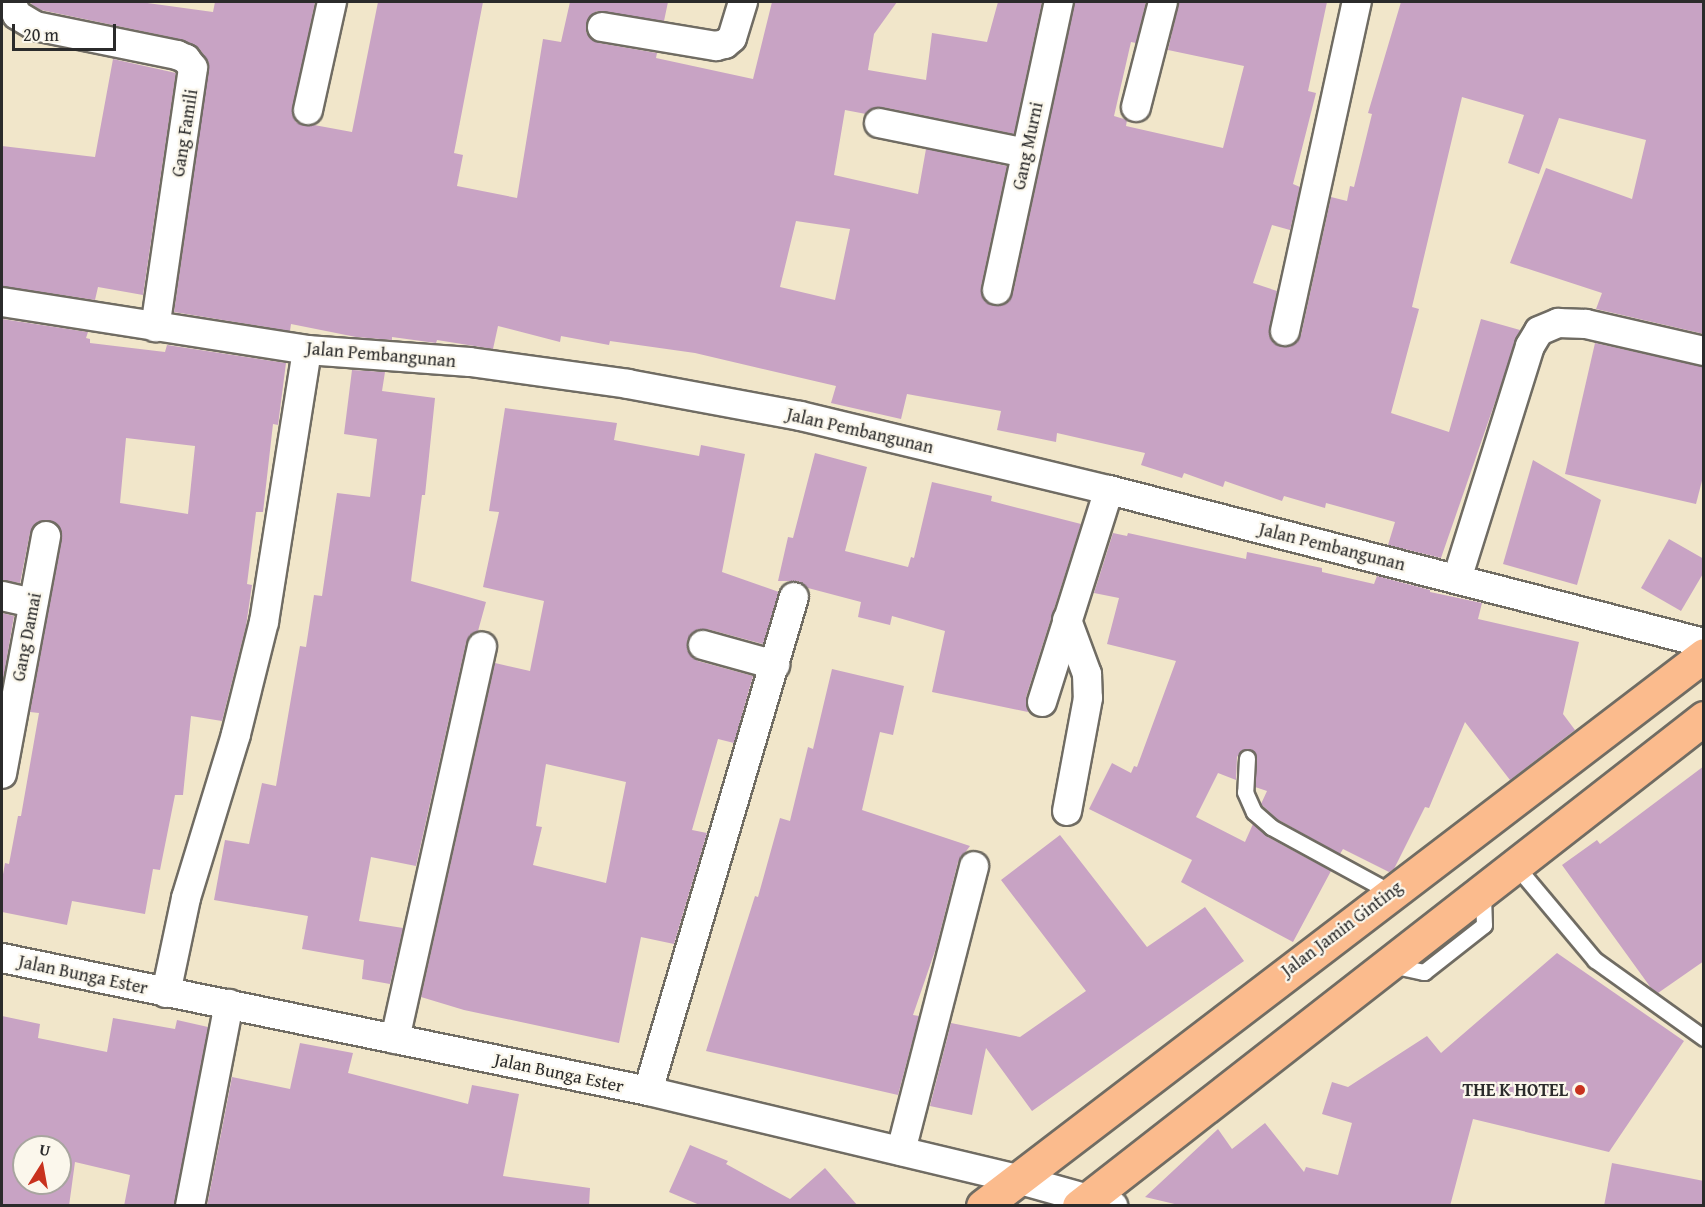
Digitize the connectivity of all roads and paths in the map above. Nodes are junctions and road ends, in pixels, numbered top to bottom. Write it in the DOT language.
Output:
graph roads {
  1 [pos="11,2"];
  2 [pos="332,2"];
  3 [pos="743,2"];
  4 [pos="1059,2"];
  5 [pos="1163,2"];
  6 [pos="1357,2"];
  7 [pos="602,27"];
  8 [pos="1136,107"];
  9 [pos="308,110"];
  10 [pos="879,123"];
  11 [pos="1026,153"];
  12 [pos="997,290"];
  13 [pos="2,302"];
  14 [pos="155,327"];
  15 [pos="1285,331"];
  16 [pos="307,350"];
  17 [pos="1704,351"];
  18 [pos="1109,490"];
  19 [pos="46,536"];
  20 [pos="1457,579"];
  21 [pos="2,596"];
  22 [pos="794,597"];
  23 [pos="33,603"];
  24 [pos="1067,620"];
  25 [pos="1704,643"];
  26 [pos="703,645"];
  27 [pos="482,647"];
  28 [pos="1704,655"];
  29 [pos="775,665"];
  30 [pos="1042,702"];
  31 [pos="1704,718"];
  32 [pos="1247,758"];
  33 [pos="2,774"];
  34 [pos="1067,811"];
  35 [pos="1516,866"];
  36 [pos="974,867"];
  37 [pos="1390,892"];
  38 [pos="2,958"];
  39 [pos="166,993"];
  40 [pos="229,1004"];
  41 [pos="1704,1038"];
  42 [pos="395,1039"];
  43 [pos="648,1091"];
  44 [pos="901,1151"];
  45 [pos="1017,1179"];
  46 [pos="1093,1204"];
  47 [pos="190,1206"];
  48 [pos="983,1206"];
  1 -- 14 [label="street, Gang Famili"];
  2 -- 9 [label="street"];
  3 -- 7 [label="street"];
  4 -- 11 [label="street, Gang Murni"];
  5 -- 8 [label="street"];
  6 -- 15 [label="street"];
  10 -- 11 [label="street"];
  11 -- 12 [label="street, Gang Murni"];
  13 -- 14 [label="street, Jalan Pembangunan"];
  14 -- 16 [label="street, Jalan Pembangunan"];
  16 -- 18 [label="street, Jalan Pembangunan"];
  16 -- 39 [label="street"];
  17 -- 20 [label="street"];
  18 -- 20 [label="street, Jalan Pembangunan"];
  18 -- 24 [label="street"];
  19 -- 23 [label="street, Gang Damai"];
  20 -- 25 [label="street, Jalan Pembangunan"];
  21 -- 23 [label="street"];
  22 -- 29 [label="street"];
  23 -- 33 [label="street, Gang Damai"];
  24 -- 30 [label="street"];
  24 -- 34 [label="street"];
  26 -- 29 [label="street"];
  27 -- 42 [label="street"];
  28 -- 37 [label="main road, Jalan Jamin Ginting"];
  29 -- 43 [label="street"];
  31 -- 35 [label="main road"];
  32 -- 37 [label="lane"];
  35 -- 41 [label="lane"];
  35 -- 46 [label="main road"];
  36 -- 44 [label="street"];
  37 -- 45 [label="main road, Jalan Jamin Ginting"];
  38 -- 39 [label="street, Jalan Bunga Ester"];
  39 -- 40 [label="street, Jalan Bunga Ester"];
  40 -- 42 [label="street, Jalan Bunga Ester"];
  40 -- 47 [label="street"];
  42 -- 43 [label="street, Jalan Bunga Ester"];
  43 -- 44 [label="street, Jalan Bunga Ester"];
  44 -- 45 [label="street, Jalan Bunga Ester"];
  45 -- 46 [label="street, Jalan Bunga Ester"];
  45 -- 48 [label="main road, Jalan Jamin Ginting"];
}
